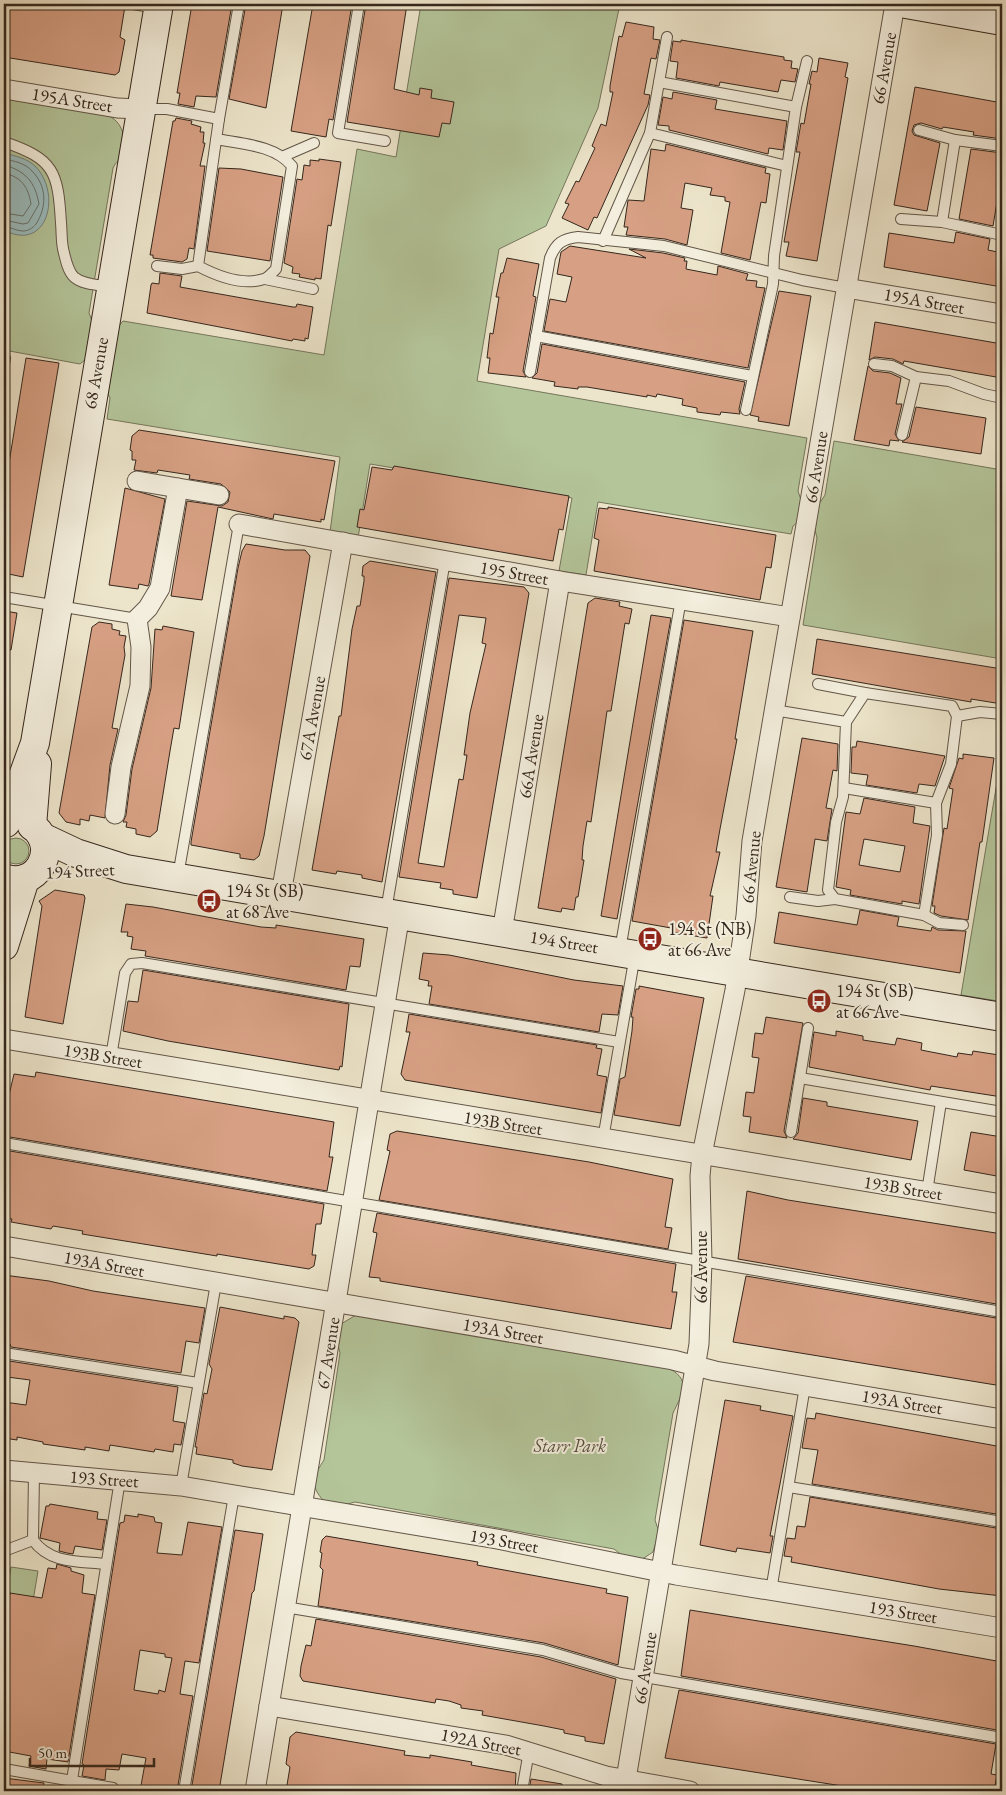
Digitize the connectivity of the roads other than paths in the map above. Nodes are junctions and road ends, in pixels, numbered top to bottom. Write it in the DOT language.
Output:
graph roads {
  1 [pos="239,4"];
  2 [pos="359,4"];
  3 [pos="895,4"];
  4 [pos="906,4"];
  5 [pos="150,5"];
  6 [pos="1002,20"];
  7 [pos="667,37"];
  8 [pos="807,61"];
  9 [pos="659,82"];
  10 [pos="4,89"];
  11 [pos="796,106"];
  12 [pos="142,109"];
  13 [pos="218,118"];
  14 [pos="920,130"];
  15 [pos="650,133"];
  16 [pos="216,139"];
  17 [pos="954,140"];
  18 [pos="385,141"];
  19 [pos="4,142"];
  20 [pos="314,143"];
  21 [pos="1002,146"];
  22 [pos="284,156"];
  23 [pos="787,166"];
  24 [pos="901,220"];
  25 [pos="942,222"];
  26 [pos="1002,236"];
  27 [pos="603,241"];
  28 [pos="157,266"];
  29 [pos="198,266"];
  30 [pos="773,272"];
  31 [pos="265,279"];
  32 [pos="111,287"];
  33 [pos="846,288"];
  34 [pos="313,289"];
  35 [pos="1002,314"];
  36 [pos="536,336"];
  37 [pos="874,364"];
  38 [pos="530,372"];
  39 [pos="752,376"];
  40 [pos="916,377"];
  41 [pos="1002,398"];
  42 [pos="746,410"];
  43 [pos="902,435"];
  44 [pos="137,481"];
  45 [pos="178,488"];
  46 [pos="219,495"];
  47 [pos="238,524"];
  48 [pos="343,542"];
  49 [pos="445,560"];
  50 [pos="560,581"];
  51 [pos="4,597"];
  52 [pos="680,599"];
  53 [pos="57,606"];
  54 [pos="790,617"];
  55 [pos="137,618"];
  56 [pos="818,684"];
  57 [pos="865,693"];
  58 [pos="774,710"];
  59 [pos="1002,714"];
  60 [pos="958,716"];
  61 [pos="846,722"];
  62 [pos="844,788"];
  63 [pos="936,803"];
  64 [pos="115,814"];
  65 [pos="21,827"];
  66 [pos="126,869"];
  67 [pos="21,877"];
  68 [pos="178,877"];
  69 [pos="281,894"];
  70 [pos="790,897"];
  71 [pos="835,899"];
  72 [pos="393,913"];
  73 [pos="924,915"];
  74 [pos="963,925"];
  75 [pos="502,932"];
  76 [pos="4,946"];
  77 [pos="627,953"];
  78 [pos="738,972"];
  79 [pos="385,1003"];
  80 [pos="1002,1017"];
  81 [pos="808,1028"];
  82 [pos="4,1040"];
  83 [pos="619,1042"];
  84 [pos="111,1057"];
  85 [pos="800,1078"];
  86 [pos="370,1101"];
  87 [pos="941,1102"];
  88 [pos="1002,1112"];
  89 [pos="791,1132"];
  90 [pos="603,1139"];
  91 [pos="4,1144"];
  92 [pos="702,1155"];
  93 [pos="927,1192"];
  94 [pos="353,1202"];
  95 [pos="1002,1204"];
  96 [pos="4,1246"];
  97 [pos="702,1262"];
  98 [pos="216,1283"];
  99 [pos="336,1303"];
  100 [pos="1002,1312"];
  101 [pos="4,1353"];
  102 [pos="695,1366"];
  103 [pos="198,1383"];
  104 [pos="805,1386"];
  105 [pos="1002,1419"];
  106 [pos="4,1470"];
  107 [pos="34,1473"];
  108 [pos="120,1480"];
  109 [pos="181,1486"];
  110 [pos="789,1487"];
  111 [pos="234,1494"];
  112 [pos="303,1507"];
  113 [pos="1002,1522"];
  114 [pos="33,1540"];
  115 [pos="4,1551"];
  116 [pos="106,1564"];
  117 [pos="660,1572"];
  118 [pos="771,1591"];
  119 [pos="286,1607"];
  120 [pos="1002,1628"];
  121 [pos="644,1677"];
  122 [pos="269,1706"];
  123 [pos="1002,1738"];
  124 [pos="529,1751"];
  125 [pos="4,1769"];
  126 [pos="72,1780"];
  127 [pos="625,1786"];
  128 [pos="114,1788"];
  129 [pos="184,1791"];
  130 [pos="256,1791"];
  131 [pos="522,1791"];
  132 [pos="690,1791"];
  1 -- 13 [label="lane"];
  2 -- 18 [label="lane"];
  3 -- 33 [label="street, 66 Avenue"];
  4 -- 6 [label="street"];
  5 -- 12 [label="street, 68 Avenue"];
  7 -- 9 [label="lane"];
  8 -- 11 [label="lane"];
  9 -- 11 [label="lane"];
  9 -- 15 [label="lane"];
  10 -- 12 [label="street, 195A Street"];
  11 -- 23 [label="lane"];
  12 -- 13 [label="lane"];
  12 -- 32 [label="street, 68 Avenue"];
  13 -- 16 [label="lane"];
  14 -- 17 [label="lane"];
  15 -- 23 [label="lane"];
  15 -- 27 [label="lane"];
  16 -- 22 [label="lane"];
  16 -- 29 [label="lane"];
  17 -- 21 [label="lane"];
  17 -- 25 [label="lane"];
  19 -- 32 [label="lane"];
  20 -- 22 [label="lane"];
  22 -- 31 [label="lane"];
  23 -- 30 [label="lane"];
  24 -- 25 [label="lane"];
  25 -- 26 [label="lane"];
  27 -- 30 [label="lane"];
  27 -- 36 [label="lane"];
  28 -- 29 [label="lane"];
  29 -- 31 [label="lane"];
  30 -- 33 [label="lane"];
  30 -- 39 [label="lane"];
  31 -- 34 [label="lane"];
  32 -- 53 [label="street, 68 Avenue"];
  33 -- 35 [label="street, 195A Street"];
  33 -- 54 [label="street, 66 Avenue"];
  36 -- 38 [label="lane"];
  36 -- 39 [label="lane"];
  37 -- 40 [label="lane"];
  39 -- 42 [label="lane"];
  40 -- 41 [label="lane"];
  40 -- 43 [label="lane"];
  44 -- 45 [label="street"];
  45 -- 46 [label="street"];
  45 -- 55 [label="street"];
  47 -- 48 [label="street, 195 Street"];
  47 -- 68 [label="lane"];
  48 -- 49 [label="street, 195 Street"];
  48 -- 69 [label="street, 67A Avenue"];
  49 -- 50 [label="street, 195 Street"];
  49 -- 72 [label="lane"];
  50 -- 52 [label="street, 195 Street"];
  50 -- 75 [label="street, 66A Avenue"];
  51 -- 53 [label="lane"];
  52 -- 54 [label="street, 195 Street"];
  52 -- 77 [label="lane"];
  53 -- 55 [label="lane"];
  53 -- 65 [label="street, 68 Avenue"];
  54 -- 58 [label="street, 66 Avenue"];
  55 -- 64 [label="street"];
  56 -- 57 [label="lane"];
  57 -- 60 [label="lane"];
  57 -- 61 [label="lane"];
  58 -- 61 [label="lane"];
  58 -- 78 [label="street, 66 Avenue"];
  59 -- 60 [label="lane"];
  60 -- 63 [label="lane"];
  61 -- 62 [label="lane"];
  62 -- 63 [label="lane"];
  62 -- 71 [label="lane"];
  63 -- 73 [label="lane"];
  65 -- 66 [label="street, 194 Street"];
  65 -- 67 [label="street, 68 Avenue"];
  66 -- 67 [label="street, 194 Street"];
  66 -- 68 [label="street, 194 Street"];
  67 -- 76 [label="street"];
  68 -- 69 [label="street, 194 Street"];
  69 -- 72 [label="street, 194 Street"];
  70 -- 71 [label="lane"];
  71 -- 73 [label="lane"];
  72 -- 75 [label="street, 194 Street"];
  72 -- 79 [label="street, 67 Avenue"];
  73 -- 74 [label="lane"];
  75 -- 77 [label="street, 194 Street"];
  77 -- 78 [label="street, 194 Street"];
  77 -- 83 [label="lane"];
  78 -- 80 [label="street, 194 Street"];
  78 -- 92 [label="street, 66 Avenue"];
  79 -- 83 [label="lane"];
  79 -- 84 [label="lane"];
  79 -- 86 [label="street, 67 Avenue"];
  81 -- 85 [label="lane"];
  82 -- 84 [label="street, 193B Street"];
  83 -- 90 [label="lane"];
  84 -- 86 [label="street, 193B Street"];
  85 -- 87 [label="lane"];
  85 -- 89 [label="lane"];
  86 -- 90 [label="street, 193B Street"];
  86 -- 94 [label="street, 67 Avenue"];
  87 -- 88 [label="lane"];
  87 -- 93 [label="lane"];
  90 -- 92 [label="street, 193B Street"];
  91 -- 94 [label="lane"];
  92 -- 93 [label="street, 193B Street"];
  92 -- 97 [label="street, 66 Avenue"];
  93 -- 95 [label="street, 193B Street"];
  94 -- 97 [label="lane"];
  94 -- 99 [label="street, 67 Avenue"];
  96 -- 98 [label="street, 193A Street"];
  97 -- 100 [label="lane"];
  97 -- 102 [label="street, 66 Avenue"];
  98 -- 99 [label="street, 193A Street"];
  98 -- 103 [label="lane"];
  99 -- 102 [label="street, 193A Street"];
  99 -- 112 [label="street, 67 Avenue"];
  101 -- 103 [label="lane"];
  102 -- 104 [label="street, 193A Street"];
  102 -- 117 [label="street, 66 Avenue"];
  103 -- 109 [label="lane"];
  104 -- 105 [label="street, 193A Street"];
  104 -- 110 [label="lane"];
  106 -- 107 [label="street, 193 Street"];
  107 -- 108 [label="street, 193 Street"];
  107 -- 114 [label="lane"];
  108 -- 109 [label="street, 193 Street"];
  108 -- 116 [label="lane"];
  109 -- 111 [label="street, 193 Street"];
  110 -- 113 [label="lane"];
  110 -- 118 [label="lane"];
  111 -- 112 [label="street, 193 Street"];
  111 -- 129 [label="lane"];
  112 -- 117 [label="street, 193 Street"];
  112 -- 119 [label="street, 67 Avenue"];
  114 -- 115 [label="lane"];
  114 -- 116 [label="lane"];
  116 -- 126 [label="lane"];
  117 -- 118 [label="street, 193 Street"];
  117 -- 121 [label="street, 66 Avenue"];
  118 -- 120 [label="street, 193 Street"];
  119 -- 121 [label="lane"];
  119 -- 122 [label="street, 67 Avenue"];
  121 -- 123 [label="lane"];
  121 -- 127 [label="street, 66 Avenue"];
  122 -- 124 [label="street, 192A Street"];
  122 -- 130 [label="street, 67 Avenue"];
  124 -- 127 [label="street, 192A Street"];
  124 -- 131 [label="lane"];
  125 -- 126 [label="lane"];
  126 -- 128 [label="lane"];
  127 -- 132 [label="street, 192A Street"];
}
